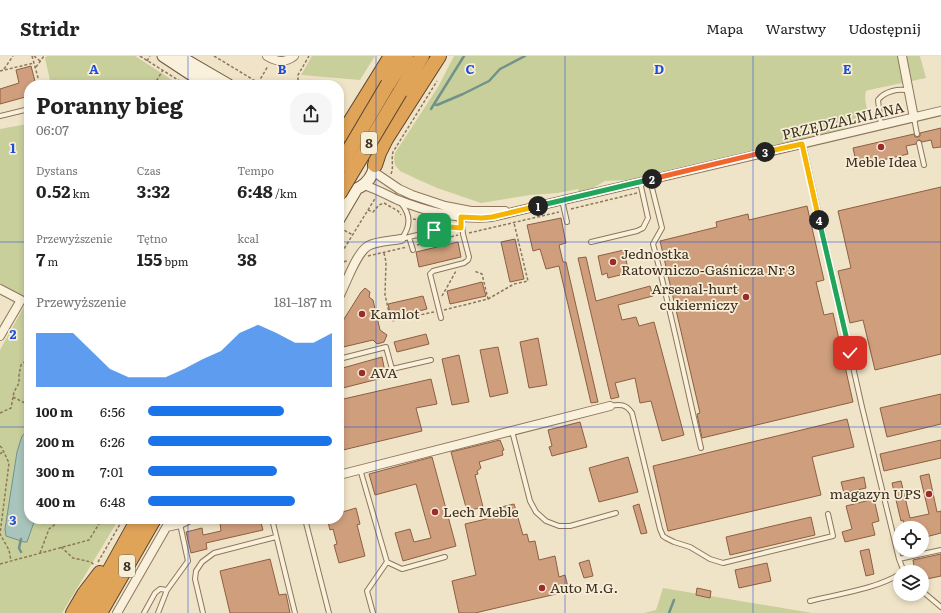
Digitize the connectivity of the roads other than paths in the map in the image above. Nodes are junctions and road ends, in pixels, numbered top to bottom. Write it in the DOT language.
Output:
graph roads {
  1 [pos="294,56"];
  2 [pos="391,56"];
  3 [pos="406,56"];
  4 [pos="422,56"];
  5 [pos="439,56"];
  6 [pos="902,56"];
  7 [pos="171,57"];
  8 [pos="270,58"];
  9 [pos="201,80"];
  10 [pos="219,80"];
  11 [pos="909,91"];
  12 [pos="24,110"];
  13 [pos="941,111"];
  14 [pos="0,116"];
  15 [pos="914,118"];
  16 [pos="881,125"];
  17 [pos="344,130"];
  18 [pos="917,134"];
  19 [pos="344,136"];
  20 [pos="919,143"];
  21 [pos="802,144"];
  22 [pos="344,159"];
  23 [pos="924,165"];
  24 [pos="374,169"];
  25 [pos="650,180"];
  26 [pos="640,182"];
  27 [pos="344,186"];
  28 [pos="360,187"];
  29 [pos="344,190"];
  30 [pos="398,200"];
  31 [pos="562,200"];
  32 [pos="518,210"];
  33 [pos="344,211"];
  34 [pos="461,217"];
  35 [pos="567,222"];
  36 [pos="461,228"];
  37 [pos="409,237"];
  38 [pos="401,239"];
  39 [pos="591,242"];
  40 [pos="412,248"];
  41 [pos="344,286"];
  42 [pos="0,289"];
  43 [pos="441,318"];
  44 [pos="0,336"];
  45 [pos="344,358"];
  46 [pos="431,360"];
  47 [pos="610,406"];
  48 [pos="512,430"];
  49 [pos="700,448"];
  50 [pos="360,469"];
  51 [pos="344,474"];
  52 [pos="616,513"];
  53 [pos="828,514"];
  54 [pos="135,524"];
  55 [pos="152,524"];
  56 [pos="153,524"];
  57 [pos="168,524"];
  58 [pos="184,524"];
  59 [pos="273,524"];
  60 [pos="306,524"];
  61 [pos="167,527"];
  62 [pos="181,527"];
  63 [pos="129,535"];
  64 [pos="276,537"];
  65 [pos="941,550"];
  66 [pos="446,557"];
  67 [pos="899,559"];
  68 [pos="387,562"];
  69 [pos="901,565"];
  70 [pos="893,578"];
  71 [pos="167,590"];
  72 [pos="929,598"];
  73 [pos="810,600"];
  74 [pos="941,607"];
  75 [pos="73,613"];
  76 [pos="86,613"];
  77 [pos="100,613"];
  78 [pos="111,613"];
  79 [pos="117,613"];
  80 [pos="144,613"];
  81 [pos="158,613"];
  82 [pos="203,613"];
  83 [pos="295,613"];
  84 [pos="329,613"];
  85 [pos="373,613"];
  1 -- 8 [label="street"];
  2 -- 17 [label="highway"];
  3 -- 22 [label="highway, 8, bridge"];
  4 -- 27 [label="highway, 8, bridge"];
  5 -- 24 [label="highway"];
  6 -- 11 [label="street"];
  7 -- 9 [label="street"];
  7 -- 10 [label="street"];
  11 -- 15 [label="street"];
  11 -- 16 [label="lane"];
  12 -- 14 [label="lane"];
  13 -- 15 [label="street, PRZĘDZALNIANA"];
  15 -- 16 [label="street, PRZĘDZALNIANA"];
  15 -- 18 [label="lane"];
  16 -- 21 [label="street, PRZĘDZALNIANA"];
  19 -- 24 [label="street"];
  20 -- 23 [label="lane"];
  21 -- 25 [label="street, PRZĘDZALNIANA"];
  21 -- 67 [label="lane"];
  24 -- 28 [label="street"];
  24 -- 32 [label="street, PRZĘDZALNIANA"];
  25 -- 26 [label="street, PRZĘDZALNIANA"];
  25 -- 49 [label="lane"];
  26 -- 31 [label="street, PRZĘDZALNIANA"];
  26 -- 39 [label="lane"];
  28 -- 29 [label="street"];
  28 -- 30 [label="street, PRZĘDZALNIANA"];
  28 -- 33 [label="street"];
  30 -- 34 [label="street, PRZĘDZALNIANA"];
  30 -- 38 [label="lane"];
  31 -- 32 [label="street, PRZĘDZALNIANA"];
  31 -- 35 [label="lane"];
  32 -- 34 [label="street, PRZĘDZALNIANA"];
  34 -- 36 [label="lane"];
  36 -- 37 [label="lane"];
  36 -- 43 [label="lane"];
  37 -- 38 [label="lane"];
  37 -- 40 [label="lane"];
  38 -- 41 [label="street"];
  42 -- 44 [label="street"];
  45 -- 46 [label="lane"];
  47 -- 48 [label="street"];
  47 -- 53 [label="lane"];
  48 -- 50 [label="street"];
  48 -- 52 [label="lane"];
  50 -- 51 [label="street"];
  50 -- 68 [label="lane"];
  54 -- 63 [label="highway, 8"];
  55 -- 77 [label="highway, 8"];
  56 -- 78 [label="highway"];
  57 -- 61 [label="street"];
  58 -- 62 [label="street"];
  59 -- 64 [label="lane"];
  60 -- 84 [label="lane"];
  61 -- 62 [label="street"];
  61 -- 79 [label="street"];
  62 -- 71 [label="lane"];
  63 -- 75 [label="highway"];
  63 -- 76 [label="highway, 8"];
  64 -- 82 [label="lane"];
  64 -- 83 [label="lane"];
  65 -- 67 [label="lane"];
  66 -- 68 [label="lane"];
  67 -- 69 [label="lane"];
  68 -- 85 [label="lane"];
  70 -- 73 [label="lane"];
  71 -- 80 [label="lane"];
  71 -- 81 [label="lane"];
  72 -- 74 [label="lane"];
}
